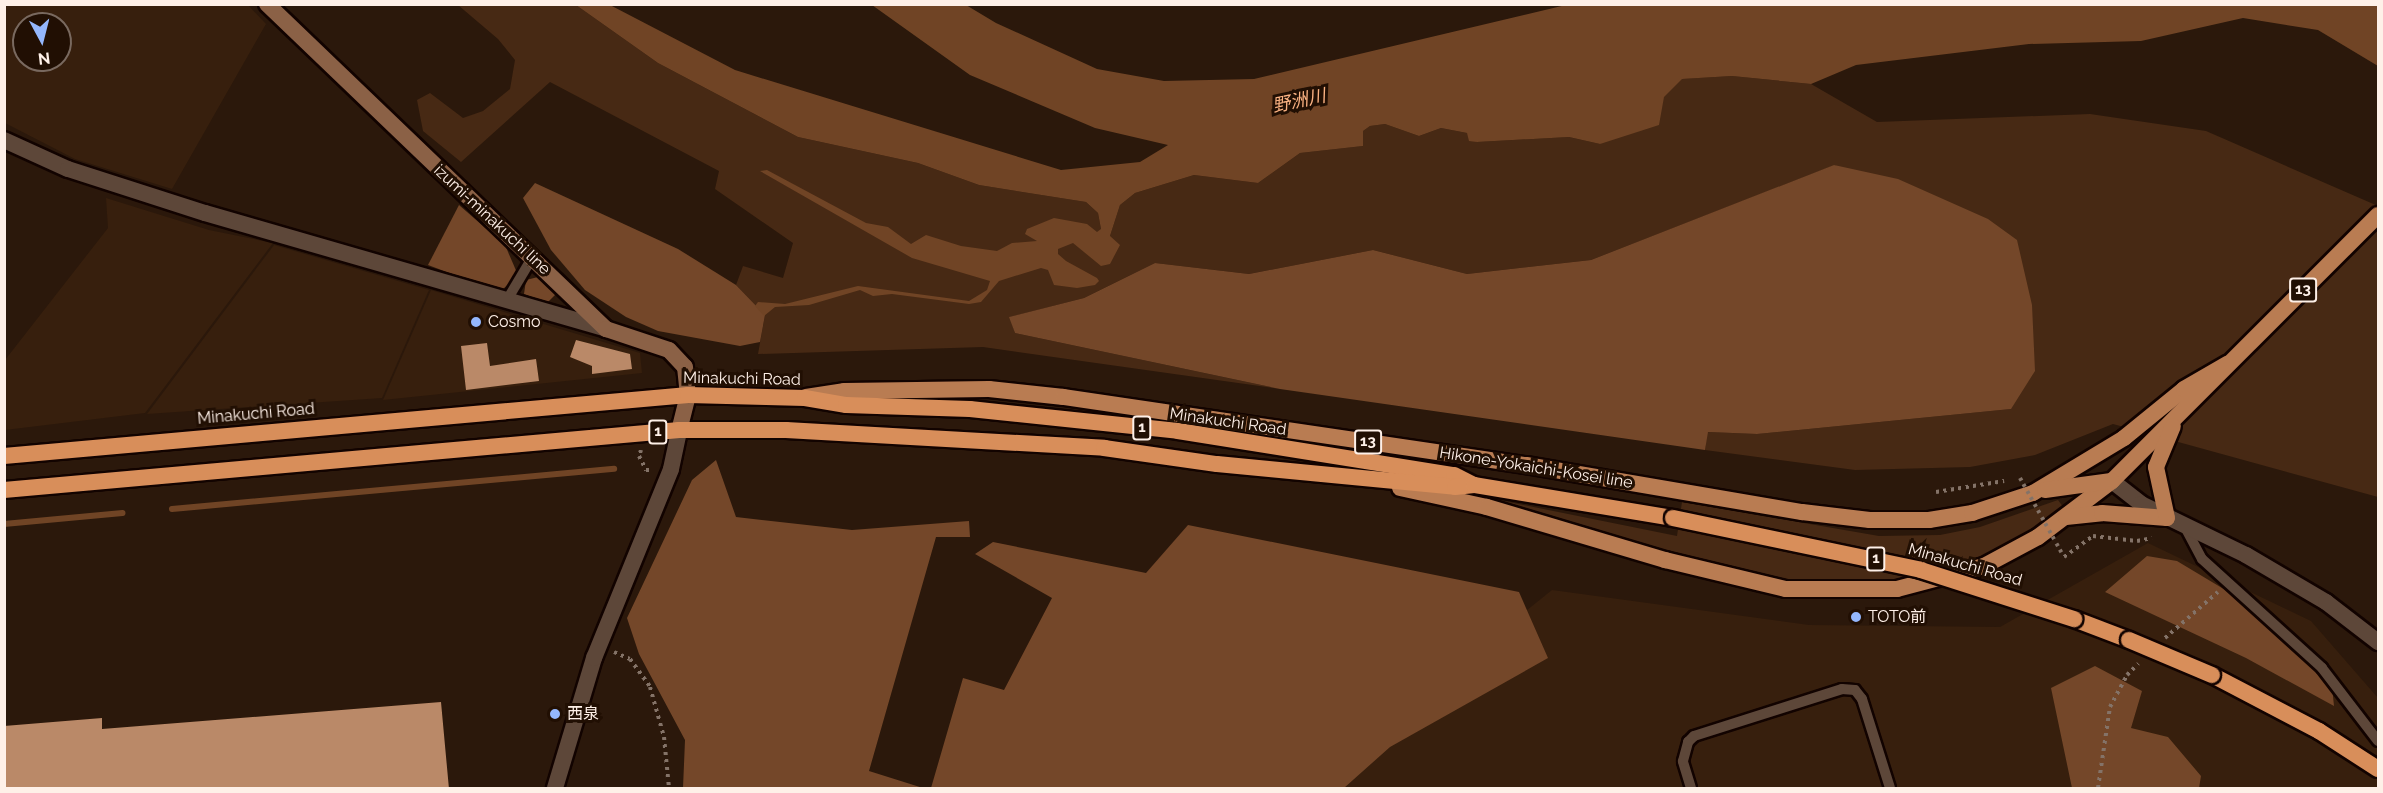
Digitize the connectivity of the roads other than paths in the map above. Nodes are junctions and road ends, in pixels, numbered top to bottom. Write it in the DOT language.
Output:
graph roads {
  1 [pos="267,4"];
  2 [pos="4,140"];
  3 [pos="2379,216"];
  4 [pos="532,258"];
  5 [pos="507,300"];
  6 [pos="606,329"];
  7 [pos="2227,364"];
  8 [pos="688,396"];
  9 [pos="805,398"];
  10 [pos="679,429"];
  11 [pos="2124,438"];
  12 [pos="2155,447"];
  13 [pos="4,456"];
  14 [pos="1311,472"];
  15 [pos="2112,481"];
  16 [pos="1474,485"];
  17 [pos="4,490"];
  18 [pos="2033,493"];
  19 [pos="2064,517"];
  20 [pos="2167,518"];
  21 [pos="2186,528"];
  22 [pos="2379,642"];
  23 [pos="2379,741"];
  24 [pos="2379,769"];
  25 [pos="555,789"];
  26 [pos="1691,789"];
  27 [pos="1890,789"];
  1 -- 4 [label="main road, izumi-minakuchi line"];
  2 -- 5 [label="street"];
  3 -- 7 [label="main road, Hikone-Yokaichi-Kosei line / 13"];
  4 -- 5 [label="lane"];
  4 -- 6 [label="main road, izumi-minakuchi line"];
  5 -- 6 [label="street"];
  6 -- 8 [label="main road, izumi-minakuchi line"];
  7 -- 11 [label="main road, Hikone-Yokaichi-Kosei line / 13"];
  7 -- 12 [label="main road, Hikone-Yokaichi-Kosei line / 13"];
  8 -- 9 [label="highway, Minakuchi Road / 1"];
  8 -- 10 [label="main road, izumi-minakuchi line"];
  8 -- 13 [label="highway, Minakuchi Road / 1"];
  9 -- 16 [label="highway, Minakuchi Road / 1"];
  9 -- 18 [label="main road, Hikone-Yokaichi-Kosei line / 13"];
  10 -- 14 [label="highway, Minakuchi Road / 1"];
  10 -- 17 [label="highway, Minakuchi Road / 1"];
  10 -- 25 [label="street"];
  11 -- 15 [label="main road"];
  11 -- 18 [label="main road, Hikone-Yokaichi-Kosei line / 13"];
  12 -- 15 [label="main road, Hikone-Yokaichi-Kosei line / 13"];
  12 -- 20 [label="main road"];
  14 -- 16 [label="highway, Minakuchi Road / 1"];
  14 -- 19 [label="main road, Hikone-Yokaichi-Kosei line / 13"];
  15 -- 18 [label="main road, 13"];
  15 -- 19 [label="main road, Hikone-Yokaichi-Kosei line / 13"];
  15 -- 20 [label="street"];
  16 -- 24 [label="highway, Minakuchi Road / 1, bridge"];
  19 -- 20 [label="main road"];
  20 -- 21 [label="street"];
  21 -- 22 [label="street"];
  21 -- 23 [label="lane"];
  26 -- 27 [label="lane"];
}
